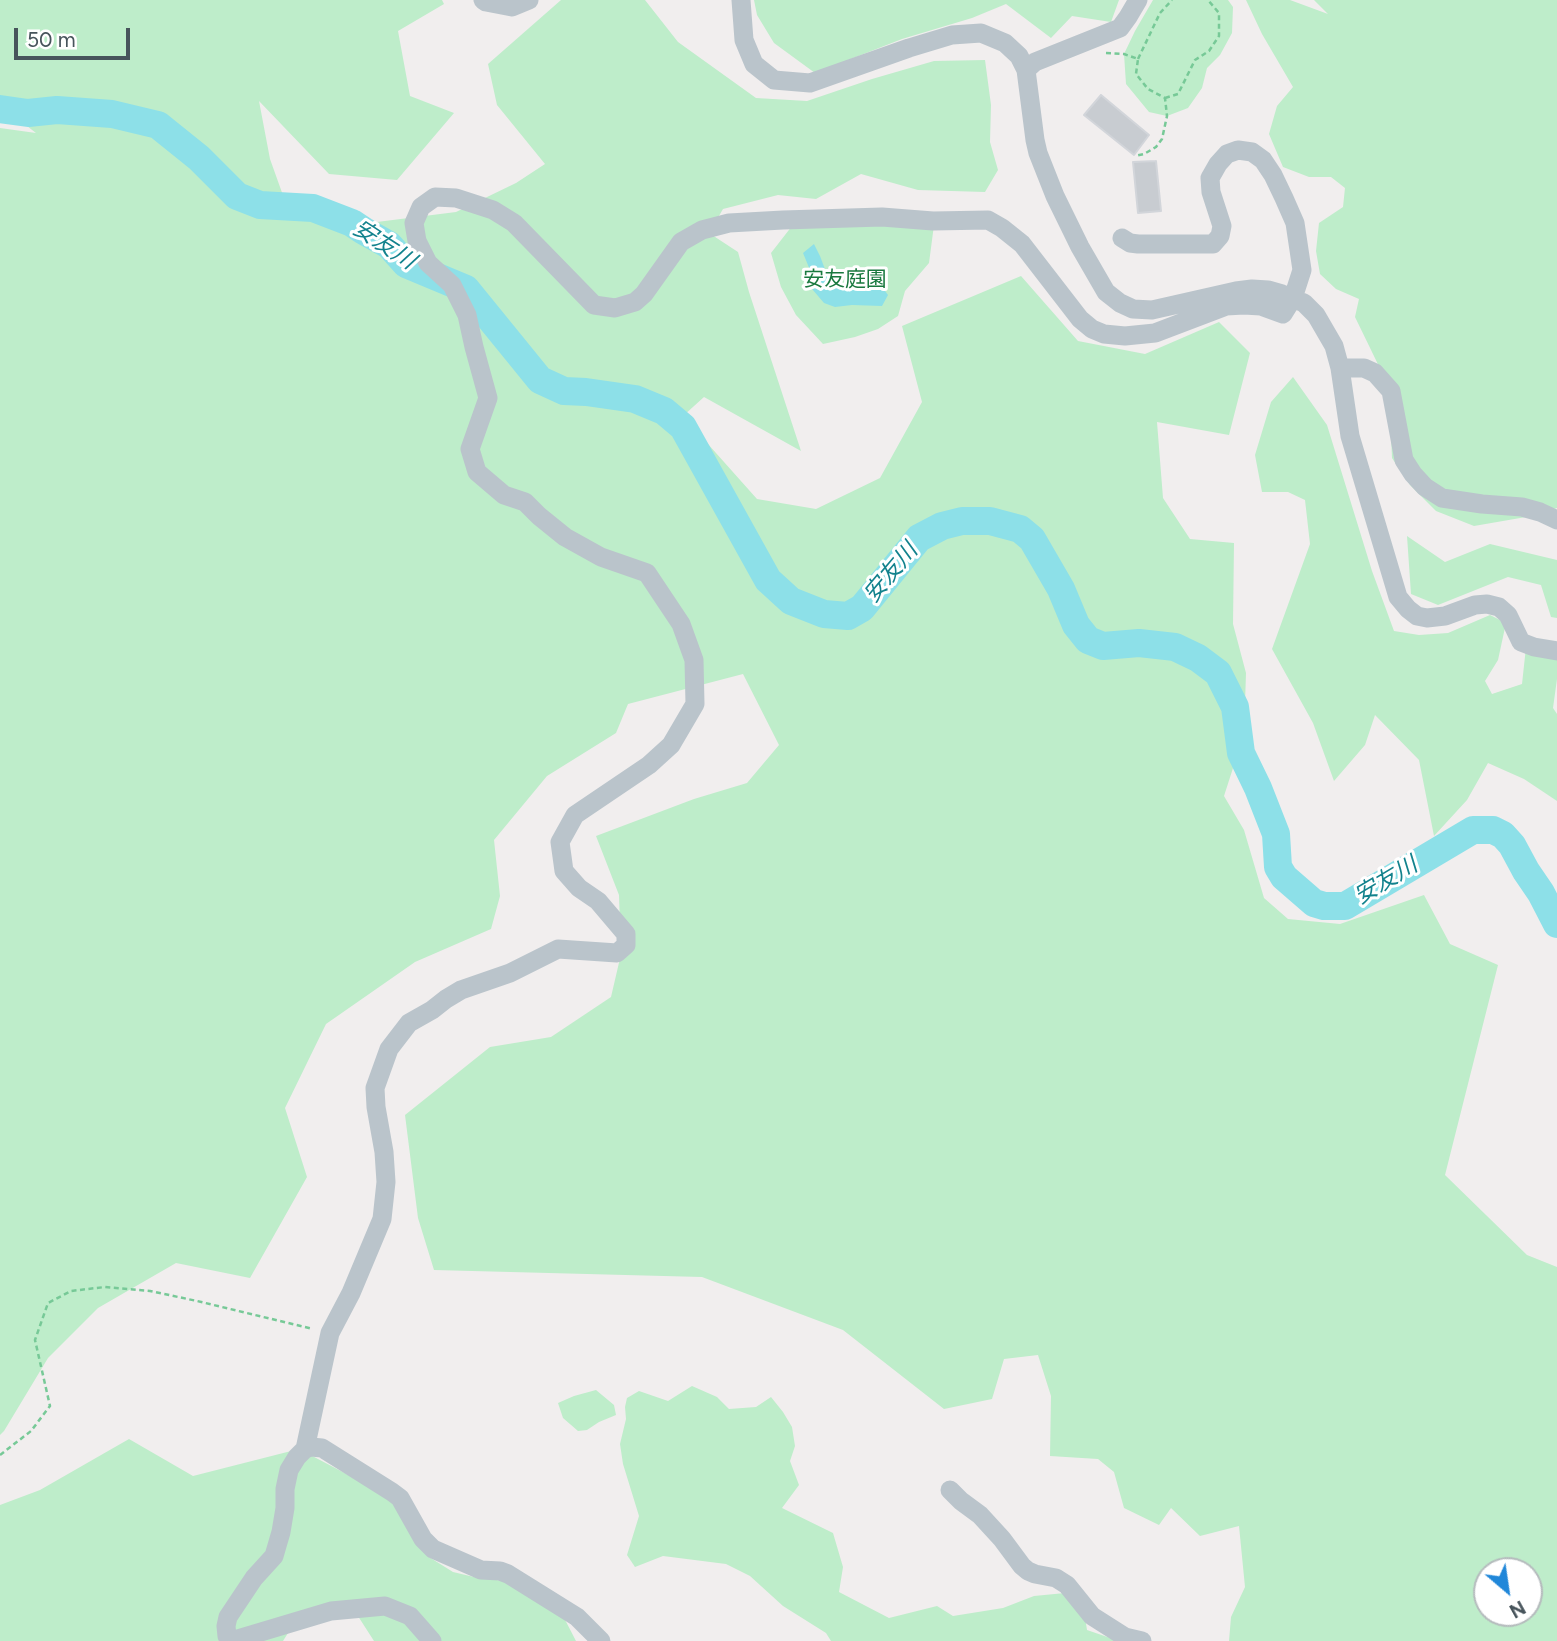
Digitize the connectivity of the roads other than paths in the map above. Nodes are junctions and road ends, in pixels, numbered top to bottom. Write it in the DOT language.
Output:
graph roads {
  1 [pos="483,0"];
  2 [pos="529,0"];
  3 [pos="741,0"];
  4 [pos="1138,0"];
  5 [pos="1026,70"];
  6 [pos="1122,238"];
  7 [pos="1293,298"];
  8 [pos="1340,368"];
  9 [pos="1557,520"];
  10 [pos="1557,651"];
  11 [pos="306,1449"];
  12 [pos="950,1490"];
  13 [pos="432,1641"];
  14 [pos="601,1641"];
  15 [pos="1142,1641"];
  1 -- 2 [label="street"];
  3 -- 5 [label="street"];
  4 -- 5 [label="street"];
  5 -- 7 [label="street"];
  6 -- 7 [label="street"];
  7 -- 8 [label="street"];
  7 -- 11 [label="street"];
  8 -- 9 [label="street"];
  8 -- 10 [label="street"];
  11 -- 13 [label="street"];
  11 -- 14 [label="street"];
  12 -- 15 [label="street"];
}
